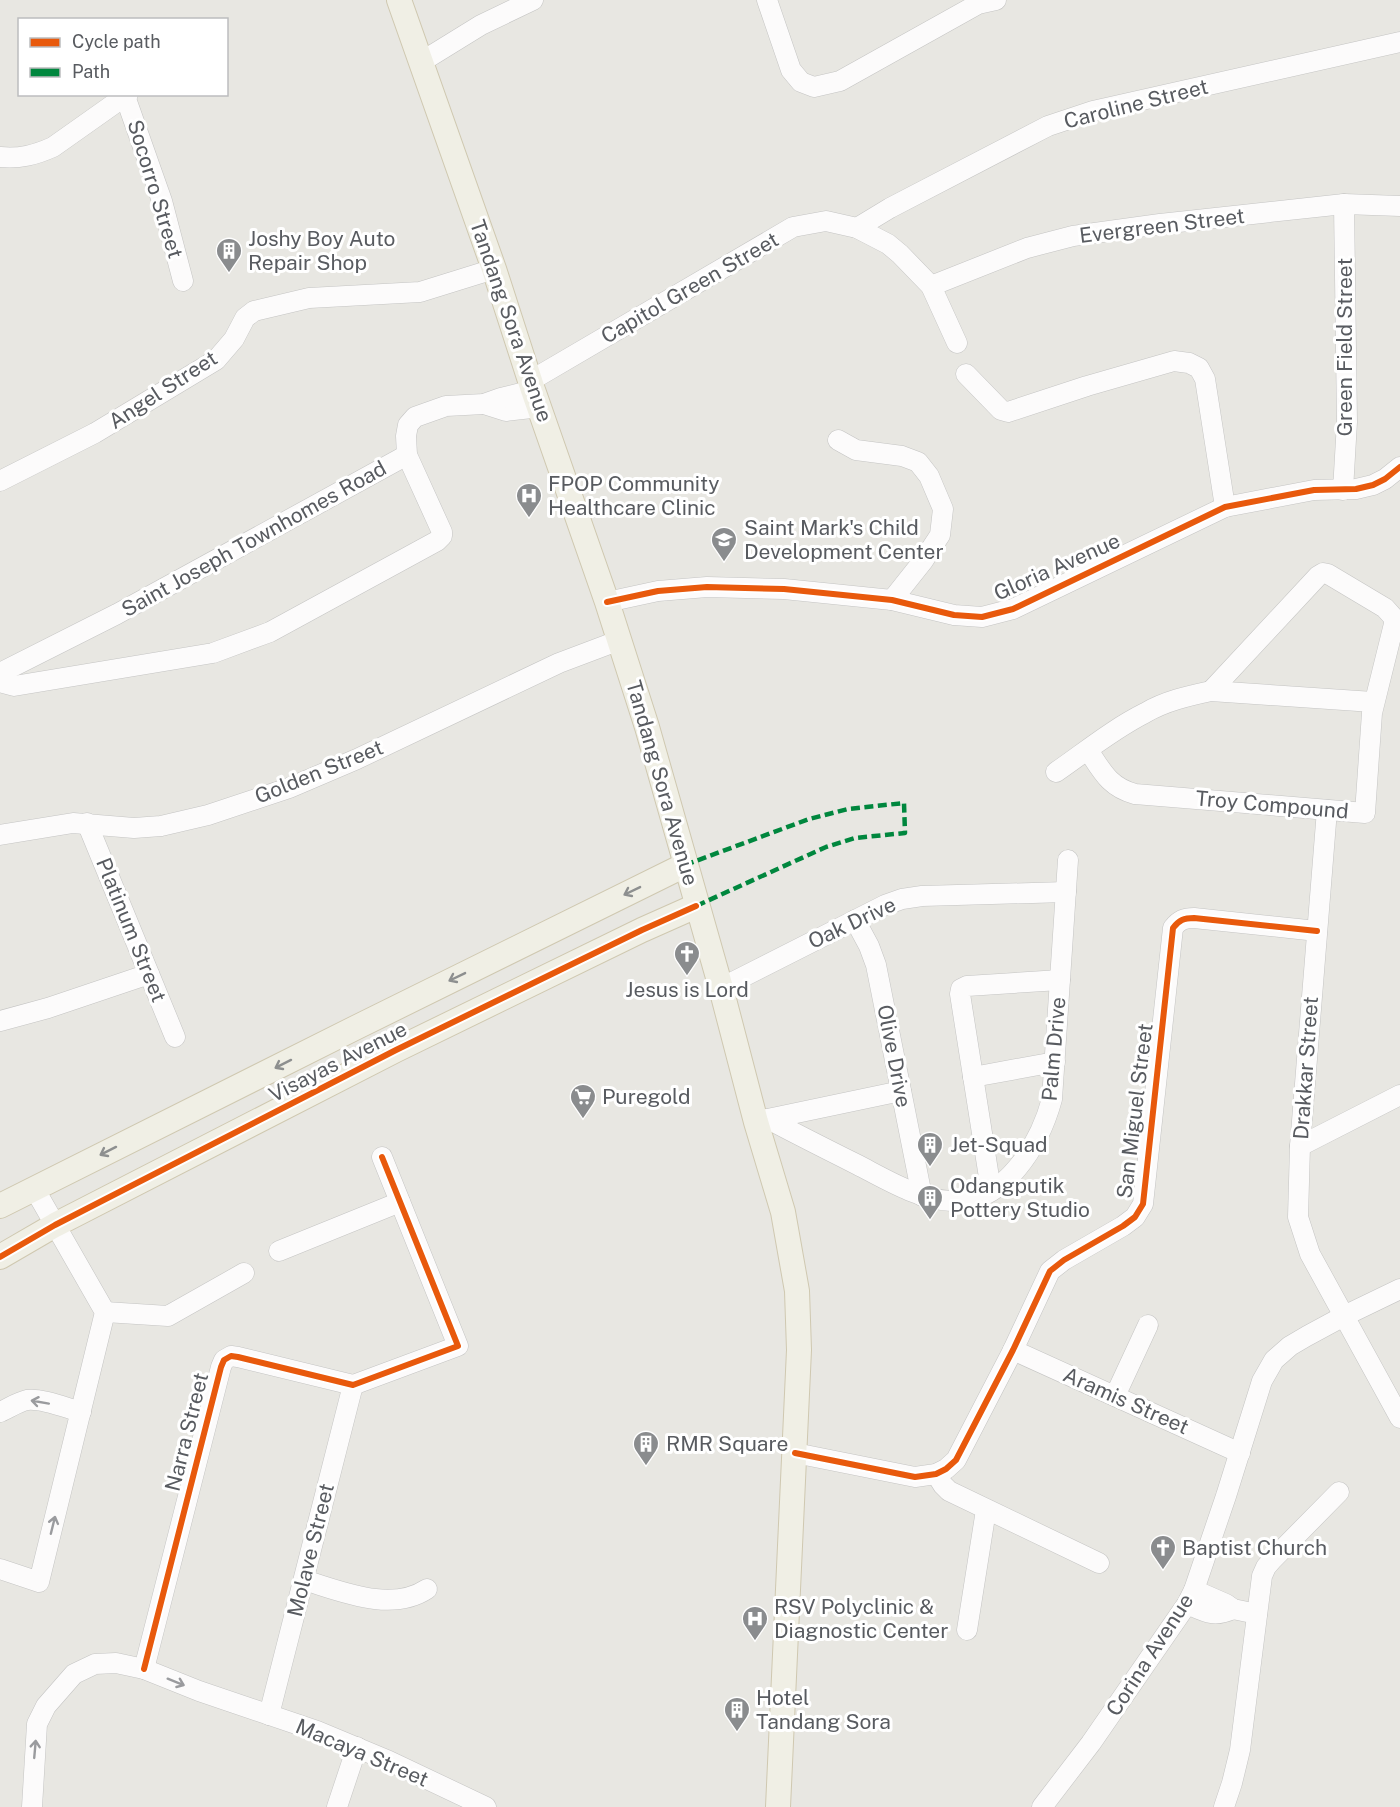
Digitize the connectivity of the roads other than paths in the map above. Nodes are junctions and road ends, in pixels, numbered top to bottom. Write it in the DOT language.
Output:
graph roads {
  1 [pos="399,0"];
  2 [pos="532,0"];
  3 [pos="767,0"];
  4 [pos="996,0"];
  5 [pos="1400,42"];
  6 [pos="421,62"];
  7 [pos="125,96"];
  8 [pos="126,96"];
  9 [pos="0,156"];
  10 [pos="1344,204"];
  11 [pos="1400,206"];
  12 [pos="857,228"];
  13 [pos="494,269"];
  14 [pos="183,281"];
  15 [pos="931,286"];
  16 [pos="957,343"];
  17 [pos="966,374"];
  18 [pos="534,393"];
  19 [pos="838,440"];
  20 [pos="407,455"];
  21 [pos="1400,467"];
  22 [pos="0,481"];
  23 [pos="1343,490"];
  24 [pos="1225,507"];
  25 [pos="892,600"];
  26 [pos="607,602"];
  27 [pos="620,640"];
  28 [pos="0,673"];
  29 [pos="0,682"];
  30 [pos="1211,691"];
  31 [pos="1374,702"];
  32 [pos="1088,750"];
  33 [pos="1056,772"];
  34 [pos="1327,810"];
  35 [pos="87,823"];
  36 [pos="0,835"];
  37 [pos="1068,860"];
  38 [pos="685,866"];
  39 [pos="1065,892"];
  40 [pos="696,906"];
  41 [pos="855,920"];
  42 [pos="1317,931"];
  43 [pos="149,975"];
  44 [pos="1060,980"];
  45 [pos="721,988"];
  46 [pos="0,1021"];
  47 [pos="355,1028"];
  48 [pos="175,1037"];
  49 [pos="373,1062"];
  50 [pos="1055,1062"];
  51 [pos="973,1077"];
  52 [pos="901,1091"];
  53 [pos="1400,1095"];
  54 [pos="762,1121"];
  55 [pos="1300,1146"];
  56 [pos="382,1157"];
  57 [pos="34,1188"];
  58 [pos="992,1190"];
  59 [pos="922,1196"];
  60 [pos="400,1202"];
  61 [pos="0,1206"];
  62 [pos="56,1225"];
  63 [pos="279,1251"];
  64 [pos="0,1257"];
  65 [pos="243,1274"];
  66 [pos="1400,1289"];
  67 [pos="105,1312"];
  68 [pos="1344,1316"];
  69 [pos="1148,1325"];
  70 [pos="1013,1350"];
  71 [pos="353,1385"];
  72 [pos="1115,1396"];
  73 [pos="0,1412"];
  74 [pos="81,1412"];
  75 [pos="1400,1419"];
  76 [pos="1240,1453"];
  77 [pos="795,1454"];
  78 [pos="936,1474"];
  79 [pos="1339,1492"];
  80 [pos="986,1510"];
  81 [pos="1099,1563"];
  82 [pos="0,1569"];
  83 [pos="304,1580"];
  84 [pos="427,1589"];
  85 [pos="1190,1597"];
  86 [pos="1257,1614"];
  87 [pos="967,1630"];
  88 [pos="144,1670"];
  89 [pos="270,1715"];
  90 [pos="357,1747"];
  91 [pos="477,1805"];
  92 [pos="32,1807"];
  93 [pos="338,1807"];
  94 [pos="778,1807"];
  95 [pos="1042,1807"];
  96 [pos="1224,1807"];
  1 -- 6 [label="main road, Tandang Sora Avenue"];
  2 -- 6 [label="street"];
  3 -- 4 [label="street"];
  5 -- 12 [label="street, Caroline Street"];
  6 -- 13 [label="main road, Tandang Sora Avenue"];
  7 -- 9 [label="street, Socorro Street"];
  8 -- 14 [label="street, Socorro Street"];
  10 -- 11 [label="street, Evergreen Street"];
  10 -- 15 [label="street, Evergreen Street"];
  10 -- 23 [label="street, Green Field Street"];
  12 -- 15 [label="street, Capitol Green Street"];
  12 -- 18 [label="street, Capitol Green Street"];
  13 -- 18 [label="main road, Tandang Sora Avenue"];
  13 -- 22 [label="street, Angel Street"];
  15 -- 16 [label="street, Capitol Green Street"];
  17 -- 24 [label="street"];
  18 -- 20 [label="street, Saint Joseph Townhomes Road"];
  18 -- 26 [label="main road, Tandang Sora Avenue"];
  19 -- 25 [label="street"];
  20 -- 28 [label="street, Saint Joseph Townhomes Road"];
  20 -- 29 [label="street"];
  21 -- 23 [label="street, Gloria Avenue"];
  23 -- 24 [label="street, Gloria Avenue"];
  24 -- 25 [label="street, Gloria Avenue"];
  25 -- 26 [label="street, Gloria Avenue"];
  26 -- 27 [label="main road, Tandang Sora Avenue"];
  27 -- 35 [label="street, Golden Street"];
  27 -- 38 [label="main road, Tandang Sora Avenue"];
  30 -- 31 [label="street"];
  30 -- 31 [label="street, Troy Compound"];
  30 -- 32 [label="street"];
  31 -- 34 [label="street, Troy Compound"];
  32 -- 33 [label="street"];
  32 -- 34 [label="street, Troy Compound"];
  34 -- 42 [label="street, Drakkar Street"];
  35 -- 36 [label="street, Golden Street"];
  35 -- 43 [label="street, Platinum Street"];
  37 -- 39 [label="street, Palm Drive"];
  38 -- 40 [label="main road, Tandang Sora Avenue"];
  38 -- 47 [label="main road, Visayas Avenue, one-way"];
  39 -- 41 [label="street, Oak Drive"];
  39 -- 44 [label="street, Palm Drive"];
  40 -- 45 [label="main road, Tandang Sora Avenue"];
  40 -- 49 [label="main road, Visayas Avenue"];
  41 -- 45 [label="street, Oak Drive"];
  41 -- 52 [label="street, Olive Drive"];
  42 -- 55 [label="street, Drakkar Street"];
  42 -- 70 [label="street, San Miguel Street"];
  43 -- 46 [label="street"];
  43 -- 48 [label="street, Platinum Street"];
  44 -- 50 [label="street, Palm Drive"];
  44 -- 51 [label="street"];
  45 -- 54 [label="main road, Tandang Sora Avenue"];
  47 -- 49 [label="main road"];
  47 -- 57 [label="main road, Visayas Avenue, one-way"];
  49 -- 62 [label="main road, Visayas Avenue"];
  50 -- 51 [label="street"];
  50 -- 58 [label="street, Palm Drive"];
  51 -- 58 [label="street"];
  52 -- 54 [label="street"];
  52 -- 59 [label="street, Olive Drive"];
  53 -- 55 [label="street"];
  54 -- 59 [label="street, Palm Drive"];
  54 -- 77 [label="main road, Tandang Sora Avenue"];
  55 -- 68 [label="street, Drakkar Street"];
  56 -- 60 [label="street"];
  57 -- 61 [label="main road, Visayas Avenue"];
  57 -- 62 [label="street"];
  58 -- 59 [label="street, Palm Drive"];
  60 -- 63 [label="street"];
  60 -- 71 [label="street"];
  62 -- 64 [label="main road, Visayas Avenue"];
  62 -- 67 [label="street"];
  65 -- 67 [label="street"];
  66 -- 68 [label="street, Corina Avenue"];
  67 -- 74 [label="street"];
  68 -- 75 [label="street, Drakkar Street"];
  68 -- 76 [label="street, Corina Avenue"];
  69 -- 72 [label="street"];
  70 -- 72 [label="street, Aramis Street"];
  70 -- 78 [label="street, San Miguel Street"];
  71 -- 83 [label="street, Molave Street"];
  71 -- 88 [label="street, Narra Street"];
  72 -- 76 [label="street, Aramis Street"];
  74 -- 73 [label="street, one-way"];
  82 -- 74 [label="street, one-way"];
  76 -- 85 [label="street, Corina Avenue"];
  77 -- 78 [label="street"];
  77 -- 94 [label="main road, Tandang Sora Avenue"];
  78 -- 80 [label="street"];
  79 -- 86 [label="street"];
  80 -- 81 [label="street"];
  80 -- 87 [label="street"];
  83 -- 84 [label="street"];
  83 -- 89 [label="street, Molave Street"];
  85 -- 86 [label="street"];
  85 -- 95 [label="street, Corina Avenue"];
  86 -- 96 [label="street"];
  88 -- 89 [label="street, Macaya Street, one-way"];
  92 -- 88 [label="street, Macaya Street, one-way"];
  89 -- 90 [label="street, Macaya Street"];
  90 -- 91 [label="street, Macaya Street"];
  90 -- 93 [label="street"];
}
